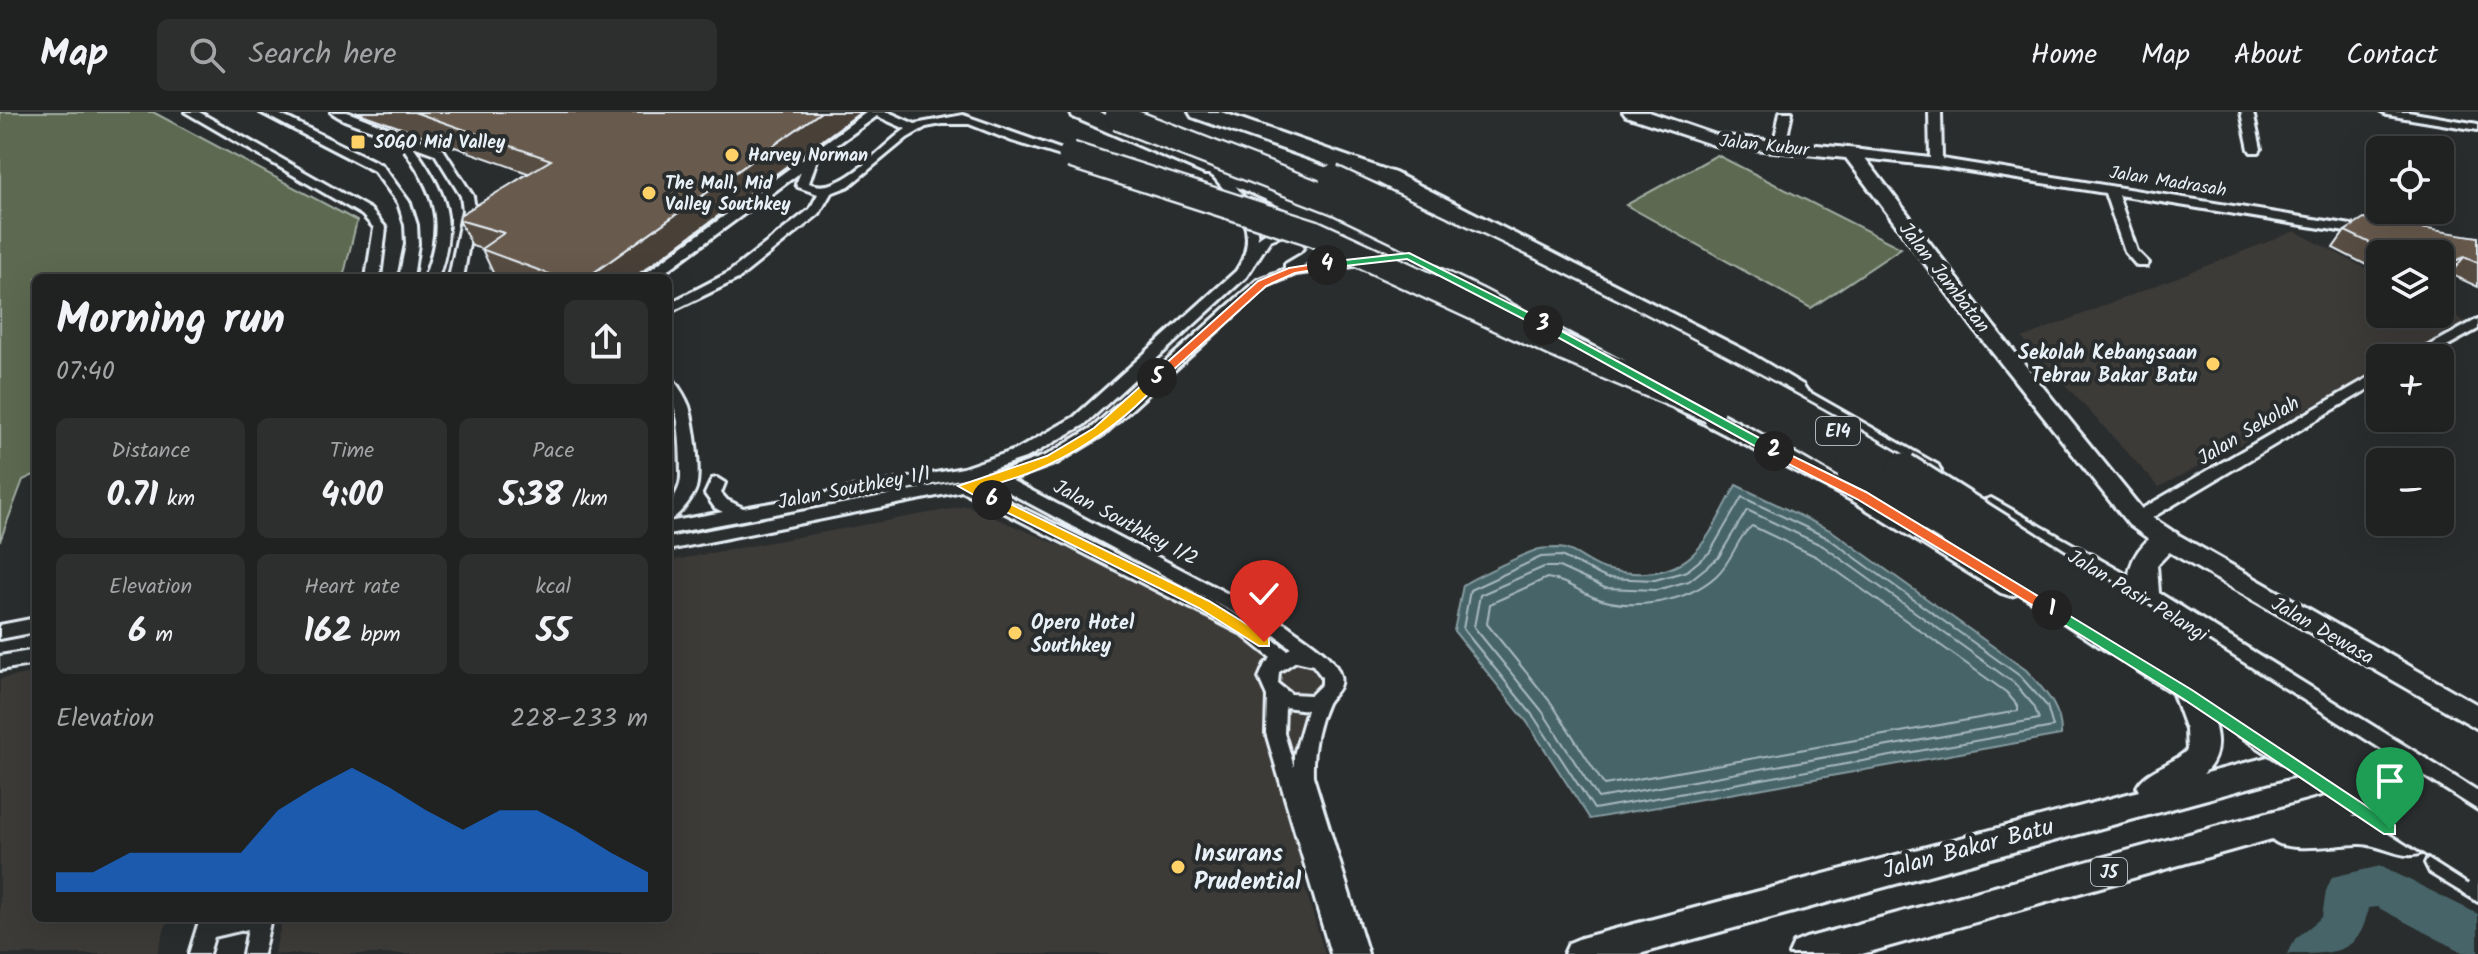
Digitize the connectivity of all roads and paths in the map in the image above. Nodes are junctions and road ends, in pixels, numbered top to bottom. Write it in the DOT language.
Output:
graph roads {
  1 [pos="191,112"];
  2 [pos="266,112"];
  3 [pos="337,112"];
  4 [pos="876,112"];
  5 [pos="948,112"];
  6 [pos="1081,112"];
  7 [pos="1154,112"];
  8 [pos="1200,112"];
  9 [pos="1632,112"];
  10 [pos="1786,112"];
  11 [pos="1935,112"];
  12 [pos="2247,112"];
  13 [pos="2387,112"];
  14 [pos="1110,115"];
  15 [pos="972,117"];
  16 [pos="2478,127"];
  17 [pos="914,128"];
  18 [pos="404,141"];
  19 [pos="1792,148"];
  20 [pos="2255,149"];
  21 [pos="1852,153"];
  22 [pos="813,155"];
  23 [pos="1071,155"];
  24 [pos="1936,162"];
  25 [pos="1213,169"];
  26 [pos="2110,190"];
  27 [pos="825,192"];
  28 [pos="2386,234"];
  29 [pos="1409,256"];
  30 [pos="1252,257"];
  31 [pos="2142,263"];
  32 [pos="374,274"];
  33 [pos="407,274"];
  34 [pos="432,274"];
  35 [pos="457,274"];
  36 [pos="653,274"];
  37 [pos="1274,276"];
  38 [pos="672,307"];
  39 [pos="2478,323"];
  40 [pos="2440,344"];
  41 [pos="2366,384"];
  42 [pos="672,389"];
  43 [pos="1793,391"];
  44 [pos="1853,470"];
  45 [pos="997,479"];
  46 [pos="717,483"];
  47 [pos="965,486"];
  48 [pos="672,510"];
  49 [pos="740,514"];
  50 [pos="2137,519"];
  51 [pos="672,527"];
  52 [pos="2168,540"];
  53 [pos="672,543"];
  54 [pos="2147,599"];
  55 [pos="32,626"];
  56 [pos="0,632"];
  57 [pos="1283,657"];
  58 [pos="1314,657"];
  59 [pos="32,658"];
  60 [pos="0,663"];
  61 [pos="2187,694"];
  62 [pos="1276,695"];
  63 [pos="1320,698"];
  64 [pos="2478,718"];
  65 [pos="2346,724"];
  66 [pos="2403,759"];
  67 [pos="2292,763"];
  68 [pos="2349,804"];
  69 [pos="2478,807"];
  70 [pos="2095,814"];
  71 [pos="2478,833"];
  72 [pos="2234,837"];
  73 [pos="2411,843"];
  74 [pos="2478,868"];
  75 [pos="2478,887"];
  76 [pos="257,922"];
  77 [pos="208,924"];
  78 [pos="199,954"];
  79 [pos="253,954"];
  80 [pos="1341,954"];
  81 [pos="1358,954"];
  82 [pos="1581,954"];
  83 [pos="1806,954"];
  1 -- 32 [label="street"];
  2 -- 33 [label="street"];
  3 -- 18 [label="street"];
  4 -- 17 [label="street"];
  4 -- 22 [label="street"];
  5 -- 15 [label="street"];
  6 -- 25 [label="highway"];
  7 -- 71 [label="highway, E14, bridge"];
  8 -- 43 [label="highway"];
  9 -- 19 [label="street, Jalan Kubur"];
  10 -- 19 [label="street"];
  11 -- 24 [label="street"];
  12 -- 20 [label="street"];
  13 -- 16 [label="street"];
  14 -- 44 [label="highway, E14, bridge"];
  15 -- 17 [label="street"];
  15 -- 23 [label="street"];
  17 -- 27 [label="street"];
  18 -- 34 [label="street"];
  18 -- 35 [label="street"];
  19 -- 21 [label="street, Jalan Kubur"];
  21 -- 24 [label="street, Jalan Madrasah"];
  21 -- 50 [label="street, Jalan Jambatan"];
  22 -- 27 [label="street"];
  22 -- 36 [label="street"];
  23 -- 44 [label="highway, bridge"];
  24 -- 26 [label="street, Jalan Madrasah"];
  25 -- 29 [label="main road"];
  25 -- 30 [label="street"];
  26 -- 28 [label="street, Jalan Madrasah"];
  26 -- 31 [label="street"];
  27 -- 38 [label="street"];
  29 -- 37 [label="street, Jalan Southkey 1/1"];
  29 -- 61 [label="main road"];
  30 -- 37 [label="street, Jalan Southkey 1/1"];
  30 -- 49 [label="street, Jalan Southkey 1/1"];
  37 -- 45 [label="street, Jalan Southkey 1/1"];
  39 -- 40 [label="street"];
  41 -- 50 [label="street, Jalan Sekolah"];
  42 -- 48 [label="street"];
  43 -- 54 [label="main road, Jalan Pasir Pelangi"];
  44 -- 74 [label="highway, E14, bridge"];
  45 -- 47 [label="street, Jalan Southkey 1/1"];
  45 -- 58 [label="street, Jalan Southkey 1/2"];
  46 -- 49 [label="street"];
  47 -- 53 [label="street, Jalan Southkey 1/1"];
  47 -- 57 [label="street, Jalan Southkey 1/2"];
  49 -- 51 [label="street, Jalan Southkey 1/1"];
  50 -- 52 [label="street, Jalan Jambatan"];
  52 -- 54 [label="main road"];
  52 -- 64 [label="street, Jalan Dewasa"];
  54 -- 65 [label="main road, Jalan Pasir Pelangi"];
  55 -- 56 [label="street"];
  57 -- 58 [label="street"];
  57 -- 62 [label="street"];
  58 -- 63 [label="street"];
  59 -- 60 [label="street"];
  61 -- 67 [label="main road"];
  61 -- 70 [label="main road"];
  62 -- 63 [label="street"];
  62 -- 80 [label="street"];
  63 -- 81 [label="street"];
  65 -- 66 [label="main road, Jalan Pasir Pelangi"];
  65 -- 67 [label="main road, Jalan Bakar Batu"];
  66 -- 68 [label="main road, J5"];
  66 -- 69 [label="main road, Jalan Pasir Pelangi"];
  67 -- 68 [label="main road"];
  67 -- 70 [label="main road, Jalan Bakar Batu"];
  68 -- 72 [label="main road, J5"];
  68 -- 73 [label="main road"];
  70 -- 82 [label="main road, Jalan Bakar Batu"];
  72 -- 73 [label="main road"];
  72 -- 83 [label="main road, J5"];
  73 -- 75 [label="main road"];
  76 -- 79 [label="street"];
  77 -- 78 [label="street"];
}
